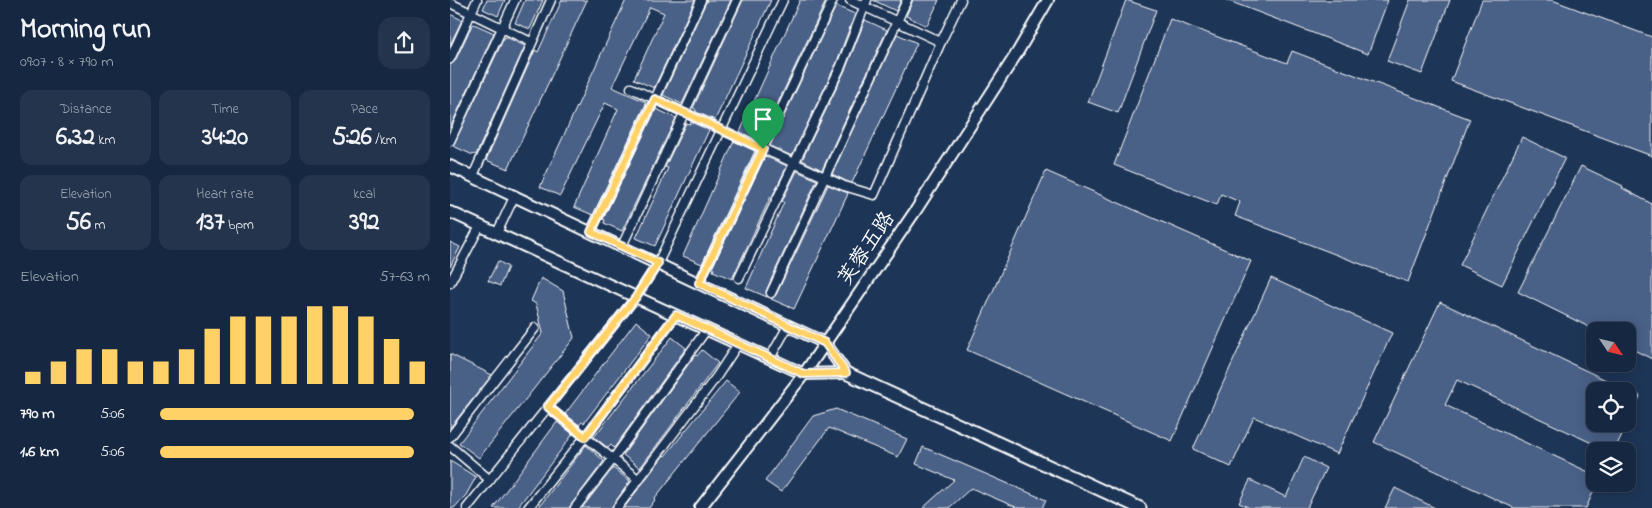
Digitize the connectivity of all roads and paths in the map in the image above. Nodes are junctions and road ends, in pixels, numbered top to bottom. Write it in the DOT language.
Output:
graph roads {
  1 [pos="477,0"];
  2 [pos="515,0"];
  3 [pos="551,0"];
  4 [pos="701,0"];
  5 [pos="737,0"];
  6 [pos="783,0"];
  7 [pos="833,0"];
  8 [pos="850,0"];
  9 [pos="906,0"];
  10 [pos="961,0"];
  11 [pos="1048,0"];
  12 [pos="450,3"];
  13 [pos="866,3"];
  14 [pos="471,13"];
  15 [pos="897,22"];
  16 [pos="502,28"];
  17 [pos="532,42"];
  18 [pos="941,42"];
  19 [pos="450,59"];
  20 [pos="631,88"];
  21 [pos="655,99"];
  22 [pos="685,113"];
  23 [pos="722,130"];
  24 [pos="450,141"];
  25 [pos="763,149"];
  26 [pos="794,163"];
  27 [pos="450,166"];
  28 [pos="473,176"];
  29 [pos="824,177"];
  30 [pos="515,195"];
  31 [pos="450,212"];
  32 [pos="480,226"];
  33 [pos="591,232"];
  34 [pos="497,234"];
  35 [pos="622,246"];
  36 [pos="658,263"];
  37 [pos="739,278"];
  38 [pos="450,283"];
  39 [pos="699,283"];
  40 [pos="771,293"];
  41 [pos="636,297"];
  42 [pos="676,315"];
  43 [pos="788,326"];
  44 [pos="535,328"];
  45 [pos="707,330"];
  46 [pos="825,343"];
  47 [pos="738,344"];
  48 [pos="770,358"];
  49 [pos="846,373"];
  50 [pos="804,374"];
  51 [pos="548,407"];
  52 [pos="450,437"];
  53 [pos="585,437"];
  54 [pos="450,446"];
  55 [pos="613,459"];
  56 [pos="490,480"];
  57 [pos="639,480"];
  58 [pos="468,508"];
  59 [pos="528,508"];
  60 [pos="574,508"];
  61 [pos="617,508"];
  62 [pos="700,508"];
  63 [pos="1140,508"];
  1 -- 14 [label="street"];
  2 -- 16 [label="street"];
  3 -- 17 [label="street"];
  4 -- 21 [label="street"];
  5 -- 22 [label="street"];
  6 -- 23 [label="street"];
  7 -- 25 [label="street"];
  8 -- 13 [label="street"];
  9 -- 15 [label="street"];
  10 -- 18 [label="street"];
  11 -- 46 [label="street, 芙蓉五路"];
  12 -- 14 [label="street"];
  13 -- 15 [label="street"];
  13 -- 26 [label="street"];
  14 -- 16 [label="street"];
  14 -- 19 [label="street"];
  15 -- 18 [label="street"];
  15 -- 29 [label="street"];
  16 -- 17 [label="street"];
  16 -- 24 [label="street"];
  17 -- 28 [label="street"];
  18 -- 29 [label="street"];
  20 -- 21 [label="street"];
  21 -- 22 [label="street"];
  21 -- 33 [label="street"];
  22 -- 23 [label="street"];
  22 -- 35 [label="street"];
  23 -- 25 [label="street"];
  23 -- 36 [label="street"];
  25 -- 26 [label="street"];
  25 -- 39 [label="street"];
  26 -- 29 [label="street"];
  26 -- 37 [label="street"];
  27 -- 28 [label="street"];
  28 -- 30 [label="street"];
  29 -- 40 [label="street"];
  30 -- 33 [label="street"];
  30 -- 34 [label="street"];
  31 -- 32 [label="street"];
  32 -- 34 [label="street"];
  32 -- 38 [label="street"];
  33 -- 35 [label="street"];
  34 -- 41 [label="street"];
  35 -- 36 [label="street"];
  36 -- 39 [label="street"];
  36 -- 41 [label="street"];
  39 -- 43 [label="street"];
  41 -- 42 [label="street"];
  41 -- 51 [label="street"];
  42 -- 45 [label="street"];
  42 -- 53 [label="street"];
  43 -- 46 [label="street"];
  43 -- 48 [label="street"];
  44 -- 52 [label="street"];
  45 -- 47 [label="street"];
  45 -- 55 [label="street"];
  46 -- 49 [label="street"];
  46 -- 50 [label="street, 芙蓉五路"];
  47 -- 48 [label="street"];
  47 -- 57 [label="street"];
  48 -- 50 [label="street"];
  49 -- 50 [label="street"];
  49 -- 63 [label="main road"];
  50 -- 62 [label="street, 芙蓉五路"];
  51 -- 53 [label="street"];
  51 -- 56 [label="street"];
  53 -- 55 [label="street"];
  53 -- 59 [label="street"];
  54 -- 56 [label="street"];
  55 -- 57 [label="street"];
  55 -- 60 [label="street"];
  56 -- 58 [label="street"];
  57 -- 61 [label="street"];
}
